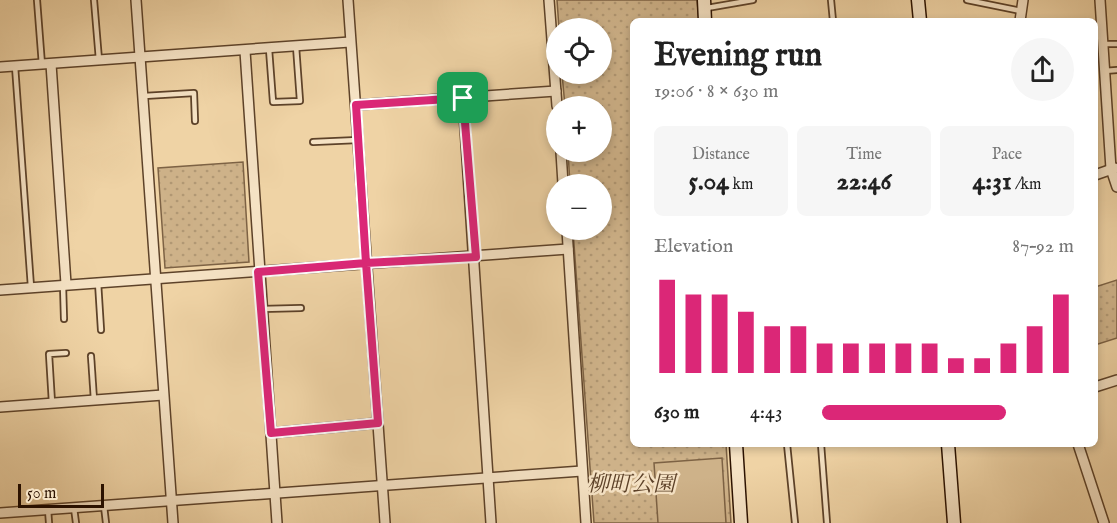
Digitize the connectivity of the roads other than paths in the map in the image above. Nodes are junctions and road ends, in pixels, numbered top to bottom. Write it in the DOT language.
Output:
graph roads {
  1 [pos="37,0"];
  2 [pos="94,0"];
  3 [pos="136,0"];
  4 [pos="348,0"];
  5 [pos="549,0"];
  6 [pos="753,0"];
  7 [pos="831,0"];
  8 [pos="918,0"];
  9 [pos="967,0"];
  10 [pos="1023,0"];
  11 [pos="1100,0"];
  12 [pos="704,10"];
  13 [pos="1020,16"];
  14 [pos="833,18"];
  15 [pos="920,18"];
  16 [pos="350,42"];
  17 [pos="1103,44"];
  18 [pos="1117,44"];
  19 [pos="296,46"];
  20 [pos="269,49"];
  21 [pos="245,51"];
  22 [pos="140,57"];
  23 [pos="99,60"];
  24 [pos="46,64"];
  25 [pos="15,66"];
  26 [pos="0,67"];
  27 [pos="1117,70"];
  28 [pos="1104,71"];
  29 [pos="556,91"];
  30 [pos="142,96"];
  31 [pos="556,96"];
  32 [pos="463,98"];
  33 [pos="1117,102"];
  34 [pos="1107,104"];
  35 [pos="356,105"];
  36 [pos="195,122"];
  37 [pos="358,140"];
  38 [pos="313,142"];
  39 [pos="1114,168"];
  40 [pos="1098,174"];
  41 [pos="1117,187"];
  42 [pos="568,240"];
  43 [pos="568,249"];
  44 [pos="476,257"];
  45 [pos="366,263"];
  46 [pos="258,272"];
  47 [pos="155,278"];
  48 [pos="98,282"];
  49 [pos="64,284"];
  50 [pos="31,287"];
  51 [pos="0,290"];
  52 [pos="301,308"];
  53 [pos="260,310"];
  54 [pos="64,318"];
  55 [pos="101,330"];
  56 [pos="66,353"];
  57 [pos="91,356"];
  58 [pos="1117,380"];
  59 [pos="1098,386"];
  60 [pos="164,395"];
  61 [pos="94,400"];
  62 [pos="52,403"];
  63 [pos="0,407"];
  64 [pos="378,423"];
  65 [pos="271,433"];
  66 [pos="736,447"];
  67 [pos="787,447"];
  68 [pos="821,447"];
  69 [pos="948,447"];
  70 [pos="1079,447"];
  71 [pos="582,471"];
  72 [pos="488,478"];
  73 [pos="382,486"];
  74 [pos="275,494"];
  75 [pos="172,502"];
  76 [pos="104,506"];
  77 [pos="74,507"];
  78 [pos="48,509"];
  79 [pos="0,513"];
  80 [pos="49,523"];
  81 [pos="76,523"];
  82 [pos="106,523"];
  83 [pos="173,523"];
  84 [pos="277,523"];
  85 [pos="385,523"];
  86 [pos="491,523"];
  87 [pos="586,523"];
  88 [pos="741,523"];
  89 [pos="795,523"];
  90 [pos="827,523"];
  91 [pos="954,523"];
  92 [pos="1104,523"];
  1 -- 24 [label="lane"];
  2 -- 23 [label="lane"];
  3 -- 22 [label="street"];
  4 -- 16 [label="street"];
  5 -- 29 [label="street"];
  6 -- 12 [label="lane"];
  7 -- 14 [label="lane"];
  8 -- 15 [label="street"];
  9 -- 13 [label="lane"];
  10 -- 13 [label="street"];
  11 -- 17 [label="street"];
  16 -- 19 [label="street"];
  16 -- 35 [label="street"];
  17 -- 18 [label="lane"];
  17 -- 28 [label="street"];
  19 -- 20 [label="street"];
  19 -- 20 [label="lane"];
  20 -- 21 [label="street"];
  21 -- 22 [label="street"];
  21 -- 46 [label="street"];
  22 -- 23 [label="street"];
  22 -- 30 [label="street"];
  23 -- 24 [label="street"];
  24 -- 25 [label="street"];
  24 -- 49 [label="street"];
  25 -- 26 [label="street"];
  25 -- 50 [label="lane"];
  27 -- 28 [label="lane"];
  28 -- 34 [label="street"];
  29 -- 31 [label="street"];
  29 -- 32 [label="street"];
  30 -- 36 [label="lane"];
  30 -- 47 [label="street"];
  32 -- 35 [label="street"];
  32 -- 44 [label="street"];
  33 -- 34 [label="lane"];
  34 -- 39 [label="street"];
  35 -- 37 [label="street"];
  37 -- 38 [label="lane"];
  37 -- 45 [label="street"];
  39 -- 40 [label="street"];
  39 -- 41 [label="street"];
  42 -- 43 [label="street"];
  43 -- 44 [label="street"];
  43 -- 71 [label="street"];
  44 -- 45 [label="street"];
  44 -- 72 [label="street"];
  45 -- 46 [label="street"];
  45 -- 64 [label="street"];
  46 -- 47 [label="street"];
  46 -- 53 [label="street"];
  47 -- 48 [label="street"];
  47 -- 60 [label="street"];
  48 -- 49 [label="street"];
  48 -- 55 [label="lane"];
  49 -- 50 [label="street"];
  49 -- 54 [label="lane"];
  50 -- 51 [label="street"];
  52 -- 53 [label="lane"];
  53 -- 65 [label="street"];
  56 -- 62 [label="lane"];
  57 -- 61 [label="lane"];
  58 -- 59 [label="street"];
  60 -- 61 [label="street"];
  60 -- 75 [label="street"];
  61 -- 62 [label="street"];
  62 -- 63 [label="street"];
  64 -- 65 [label="street"];
  64 -- 73 [label="street"];
  65 -- 74 [label="street"];
  66 -- 88 [label="street"];
  67 -- 89 [label="lane"];
  68 -- 90 [label="lane"];
  69 -- 91 [label="street"];
  70 -- 92 [label="street"];
  71 -- 72 [label="street"];
  71 -- 87 [label="street"];
  72 -- 73 [label="street"];
  72 -- 86 [label="street"];
  73 -- 74 [label="street"];
  73 -- 85 [label="street"];
  74 -- 75 [label="street"];
  74 -- 84 [label="street"];
  75 -- 76 [label="street"];
  75 -- 83 [label="street"];
  76 -- 77 [label="street"];
  76 -- 82 [label="lane"];
  77 -- 78 [label="street"];
  77 -- 81 [label="lane"];
  78 -- 79 [label="street"];
  78 -- 80 [label="lane"];
}
